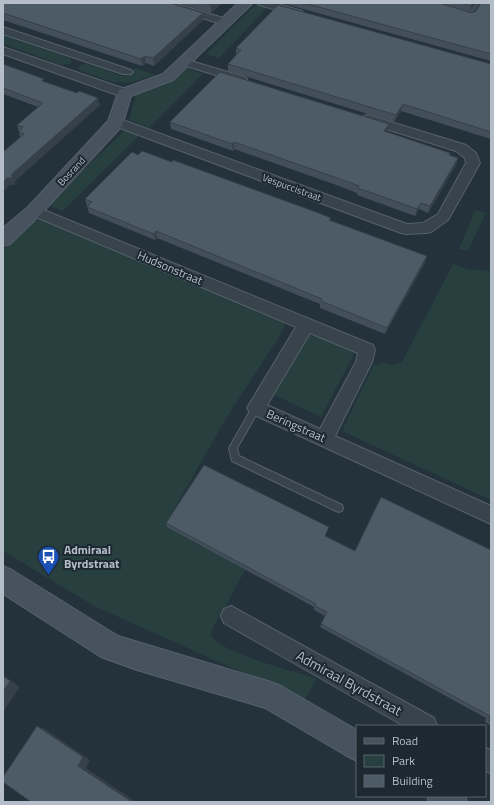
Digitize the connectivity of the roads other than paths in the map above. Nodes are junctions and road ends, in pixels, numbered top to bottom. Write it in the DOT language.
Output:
graph roads {
  1 [pos="162,3"];
  2 [pos="246,3"];
  3 [pos="263,3"];
  4 [pos="480,3"];
  5 [pos="458,13"];
  6 [pos="308,16"];
  7 [pos="226,22"];
  8 [pos="3,30"];
  9 [pos="3,50"];
  10 [pos="81,57"];
  11 [pos="184,62"];
  12 [pos="65,71"];
  13 [pos="127,72"];
  14 [pos="251,82"];
  15 [pos="124,93"];
  16 [pos="356,115"];
  17 [pos="116,122"];
  18 [pos="34,211"];
  19 [pos="3,239"];
  20 [pos="306,326"];
  21 [pos="256,408"];
  22 [pos="324,439"];
  23 [pos="339,508"];
  24 [pos="491,515"];
  25 [pos="3,579"];
  26 [pos="231,616"];
  27 [pos="424,725"];
  28 [pos="356,745"];
  1 -- 7 [label="street"];
  2 -- 7 [label="street"];
  3 -- 6 [label="street"];
  4 -- 5 [label="lane"];
  7 -- 11 [label="street"];
  8 -- 10 [label="street"];
  9 -- 12 [label="street"];
  10 -- 12 [label="street"];
  10 -- 13 [label="street"];
  11 -- 14 [label="street"];
  11 -- 15 [label="street"];
  12 -- 15 [label="street"];
  15 -- 17 [label="street, Bosrand"];
  16 -- 17 [label="street, Vespuccistraat"];
  17 -- 18 [label="street, Bosrand"];
  18 -- 19 [label="street, Bosrand"];
  18 -- 20 [label="street, Hudsonstraat"];
  20 -- 21 [label="street"];
  20 -- 22 [label="street, Hudsonstraat"];
  21 -- 22 [label="street, Beringstraat"];
  21 -- 23 [label="lane, Beringstraat"];
  22 -- 24 [label="street, Beringstraat"];
  25 -- 28 [label="street"];
  26 -- 27 [label="street, Admiraal Byrdstraat"];
}
